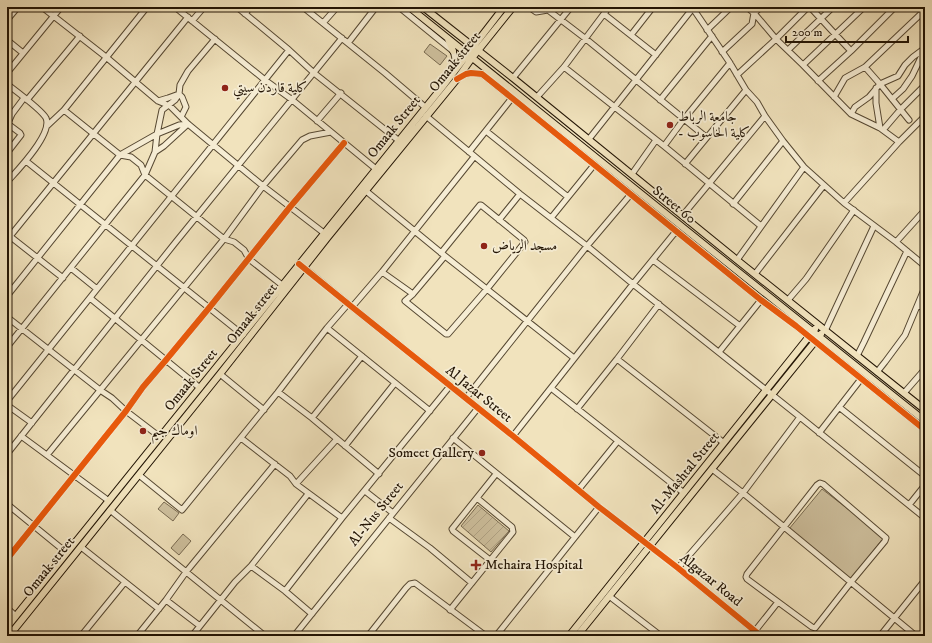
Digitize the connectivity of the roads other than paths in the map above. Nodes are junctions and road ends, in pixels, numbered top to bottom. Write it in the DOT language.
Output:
graph roads {
  1 [pos="18,7"];
  2 [pos="42,7"];
  3 [pos="61,7"];
  4 [pos="147,7"];
  5 [pos="175,7"];
  6 [pos="204,7"];
  7 [pos="237,7"];
  8 [pos="250,7"];
  9 [pos="303,7"];
  10 [pos="336,7"];
  11 [pos="376,7"];
  12 [pos="399,7"];
  13 [pos="409,7"];
  14 [pos="504,7"];
  15 [pos="513,7"];
  16 [pos="530,7"];
  17 [pos="571,7"];
  18 [pos="609,7"];
  19 [pos="654,7"];
  20 [pos="731,7"];
  21 [pos="747,7"];
  22 [pos="761,7"];
  23 [pos="809,7"];
  24 [pos="832,7"];
  25 [pos="864,7"];
  26 [pos="895,7"];
  27 [pos="425,8"];
  28 [pos="693,8"];
  29 [pos="925,10"];
  30 [pos="754,13"];
  31 [pos="245,14"];
  32 [pos="604,14"];
  33 [pos="54,16"];
  34 [pos="421,17"];
  35 [pos="820,18"];
  36 [pos="190,19"];
  37 [pos="7,20"];
  38 [pos="561,20"];
  39 [pos="323,23"];
  40 [pos="707,30"];
  41 [pos="482,34"];
  42 [pos="834,34"];
  43 [pos="631,35"];
  44 [pos="80,36"];
  45 [pos="712,36"];
  46 [pos="342,38"];
  47 [pos="448,38"];
  48 [pos="215,39"];
  49 [pos="488,39"];
  50 [pos="586,39"];
  51 [pos="776,39"];
  52 [pos="7,40"];
  53 [pos="348,43"];
  54 [pos="473,46"];
  55 [pos="925,48"];
  56 [pos="289,50"];
  57 [pos="788,50"];
  58 [pos="453,51"];
  59 [pos="479,51"];
  60 [pos="851,51"];
  61 [pos="722,52"];
  62 [pos="23,53"];
  63 [pos="656,55"];
  64 [pos="470,56"];
  65 [pos="106,57"];
  66 [pos="730,63"];
  67 [pos="803,65"];
  68 [pos="564,67"];
  69 [pos="865,68"];
  70 [pos="454,72"];
  71 [pos="7,73"];
  72 [pos="314,73"];
  73 [pos="482,74"];
  74 [pos="736,75"];
  75 [pos="496,77"];
  76 [pos="513,78"];
  77 [pos="457,79"];
  78 [pos="265,80"];
  79 [pos="636,80"];
  80 [pos="818,81"];
  81 [pos="135,82"];
  82 [pos="7,84"];
  83 [pos="925,85"];
  84 [pos="878,86"];
  85 [pos="746,90"];
  86 [pos="341,93"];
  87 [pos="179,94"];
  88 [pos="537,97"];
  89 [pos="834,97"];
  90 [pos="512,98"];
  91 [pos="26,99"];
  92 [pos="291,99"];
  93 [pos="892,99"];
  94 [pos="660,100"];
  95 [pos="158,101"];
  96 [pos="169,106"];
  97 [pos="425,107"];
  98 [pos="615,108"];
  99 [pos="901,109"];
  100 [pos="7,110"];
  101 [pos="64,110"];
  102 [pos="12,114"];
  103 [pos="851,114"];
  104 [pos="426,116"];
  105 [pos="765,116"];
  106 [pos="925,116"];
  107 [pos="181,117"];
  108 [pos="684,119"];
  109 [pos="909,120"];
  110 [pos="317,121"];
  111 [pos="8,124"];
  112 [pos="188,124"];
  113 [pos="47,126"];
  114 [pos="882,129"];
  115 [pos="486,131"];
  116 [pos="331,132"];
  117 [pos="94,134"];
  118 [pos="157,134"];
  119 [pos="706,137"];
  120 [pos="589,139"];
  121 [pos="398,140"];
  122 [pos="656,140"];
  123 [pos="783,141"];
  124 [pos="344,142"];
  125 [pos="899,142"];
  126 [pos="214,144"];
  127 [pos="664,146"];
  128 [pos="155,152"];
  129 [pos="469,152"];
  130 [pos="7,153"];
  131 [pos="120,155"];
  132 [pos="474,157"];
  133 [pos="589,157"];
  134 [pos="26,161"];
  135 [pos="594,164"];
  136 [pos="685,164"];
  137 [pos="239,166"];
  138 [pos="804,168"];
  139 [pos="376,169"];
  140 [pos="632,174"];
  141 [pos="145,176"];
  142 [pos="7,182"];
  143 [pos="54,183"];
  144 [pos="644,184"];
  145 [pos="709,184"];
  146 [pos="824,185"];
  147 [pos="264,186"];
  148 [pos="366,191"];
  149 [pos="653,191"];
  150 [pos="638,192"];
  151 [pos="520,194"];
  152 [pos="631,194"];
  153 [pos="171,196"];
  154 [pos="568,197"];
  155 [pos="647,199"];
  156 [pos="844,203"];
  157 [pos="80,204"];
  158 [pos="733,204"];
  159 [pos="290,207"];
  160 [pos="854,210"];
  161 [pos="925,210"];
  162 [pos="683,215"];
  163 [pos="197,217"];
  164 [pos="551,218"];
  165 [pos="499,220"];
  166 [pos="106,225"];
  167 [pos="761,226"];
  168 [pos="874,226"];
  169 [pos="677,230"];
  170 [pos="414,231"];
  171 [pos="324,233"];
  172 [pos="8,237"];
  173 [pos="224,239"];
  174 [pos="896,242"];
  175 [pos="132,246"];
  176 [pos="588,246"];
  177 [pos="907,251"];
  178 [pos="443,254"];
  179 [pos="38,257"];
  180 [pos="249,259"];
  181 [pos="653,260"];
  182 [pos="737,260"];
  183 [pos="925,265"];
  184 [pos="302,266"];
  185 [pos="157,267"];
  186 [pos="71,268"];
  187 [pos="728,268"];
  188 [pos="382,272"];
  189 [pos="755,274"];
  190 [pos="63,278"];
  191 [pos="633,284"];
  192 [pos="282,285"];
  193 [pos="925,287"];
  194 [pos="184,288"];
  195 [pos="97,289"];
  196 [pos="486,289"];
  197 [pos="413,294"];
  198 [pos="7,296"];
  199 [pos="90,298"];
  200 [pos="761,300"];
  201 [pos="788,300"];
  202 [pos="659,304"];
  203 [pos="918,304"];
  204 [pos="350,306"];
  205 [pos="209,308"];
  206 [pos="925,310"];
  207 [pos="7,316"];
  208 [pos="115,319"];
  209 [pos="527,321"];
  210 [pos="818,325"];
  211 [pos="740,326"];
  212 [pos="22,328"];
  213 [pos="327,328"];
  214 [pos="826,331"];
  215 [pos="811,334"];
  216 [pos="242,335"];
  217 [pos="817,339"];
  218 [pos="142,340"];
  219 [pos="7,347"];
  220 [pos="49,349"];
  221 [pos="719,352"];
  222 [pos="362,356"];
  223 [pos="857,356"];
  224 [pos="574,358"];
  225 [pos="617,359"];
  226 [pos="166,360"];
  227 [pos="75,369"];
  228 [pos="925,370"];
  229 [pos="877,372"];
  230 [pos="220,374"];
  231 [pos="861,379"];
  232 [pos="395,383"];
  233 [pos="450,386"];
  234 [pos="200,388"];
  235 [pos="551,388"];
  236 [pos="100,390"];
  237 [pos="278,392"];
  238 [pos="769,393"];
  239 [pos="904,393"];
  240 [pos="466,398"];
  241 [pos="7,401"];
  242 [pos="916,403"];
  243 [pos="7,405"];
  244 [pos="839,407"];
  245 [pos="478,408"];
  246 [pos="577,409"];
  247 [pos="264,410"];
  248 [pos="911,410"];
  249 [pos="925,410"];
  250 [pos="126,411"];
  251 [pos="430,411"];
  252 [pos="800,417"];
  253 [pos="312,418"];
  254 [pos="924,418"];
  255 [pos="32,423"];
  256 [pos="925,430"];
  257 [pos="819,433"];
  258 [pos="21,436"];
  259 [pos="513,436"];
  260 [pos="160,437"];
  261 [pos="240,438"];
  262 [pos="453,438"];
  263 [pos="337,439"];
  264 [pos="618,441"];
  265 [pos="724,443"];
  266 [pos="345,446"];
  267 [pos="7,454"];
  268 [pos="47,456"];
  269 [pos="275,464"];
  270 [pos="712,469"];
  271 [pos="379,474"];
  272 [pos="496,474"];
  273 [pos="75,475"];
  274 [pos="139,475"];
  275 [pos="925,476"];
  276 [pos="296,484"];
  277 [pos="925,485"];
  278 [pos="579,490"];
  279 [pos="365,491"];
  280 [pos="684,493"];
  281 [pos="743,493"];
  282 [pos="308,494"];
  283 [pos="477,498"];
  284 [pos="109,501"];
  285 [pos="908,505"];
  286 [pos="8,506"];
  287 [pos="599,507"];
  288 [pos="110,510"];
  289 [pos="393,513"];
  290 [pos="342,518"];
  291 [pos="389,518"];
  292 [pos="925,518"];
  293 [pos="34,526"];
  294 [pos="784,527"];
  295 [pos="576,537"];
  296 [pos="647,544"];
  297 [pos="81,547"];
  298 [pos="67,553"];
  299 [pos="7,559"];
  300 [pos="490,560"];
  301 [pos="251,566"];
  302 [pos="678,568"];
  303 [pos="186,572"];
  304 [pos="925,580"];
  305 [pos="125,582"];
  306 [pos="850,582"];
  307 [pos="472,583"];
  308 [pos="285,591"];
  309 [pos="609,596"];
  310 [pos="166,600"];
  311 [pos="221,600"];
  312 [pos="778,602"];
  313 [pos="7,608"];
  314 [pos="159,609"];
  315 [pos="450,610"];
  316 [pos="312,614"];
  317 [pos="16,616"];
  318 [pos="894,618"];
  319 [pos="200,626"];
  320 [pos="7,627"];
  321 [pos="755,630"];
  322 [pos="659,635"];
  323 [pos="9,636"];
  324 [pos="81,636"];
  325 [pos="137,636"];
  326 [pos="193,636"];
  327 [pos="265,636"];
  328 [pos="294,636"];
  329 [pos="368,636"];
  330 [pos="486,636"];
  331 [pos="496,636"];
  332 [pos="569,636"];
  333 [pos="577,636"];
  334 [pos="751,636"];
  335 [pos="761,636"];
  336 [pos="880,636"];
  337 [pos="916,636"];
  1 -- 37 [label="street"];
  2 -- 33 [label="street"];
  3 -- 33 [label="street"];
  4 -- 65 [label="street"];
  5 -- 36 [label="street"];
  6 -- 36 [label="street"];
  7 -- 31 [label="street"];
  8 -- 31 [label="street"];
  9 -- 39 [label="street"];
  10 -- 39 [label="street"];
  11 -- 53 [label="street"];
  12 -- 58 [label="street"];
  13 -- 34 [label="main road, Street 60"];
  14 -- 41 [label="main road, Omaak Street"];
  15 -- 49 [label="main road, Omaak street"];
  16 -- 38 [label="street"];
  17 -- 38 [label="street"];
  18 -- 32 [label="street"];
  19 -- 43 [label="street"];
  20 -- 40 [label="street"];
  21 -- 30 [label="street"];
  22 -- 30 [label="street"];
  23 -- 35 [label="street"];
  23 -- 51 [label="street"];
  24 -- 35 [label="street"];
  25 -- 42 [label="street"];
  26 -- 60 [label="street"];
  27 -- 34 [label="main road"];
  27 -- 54 [label="main road, Street 60"];
  28 -- 40 [label="street"];
  28 -- 63 [label="street"];
  29 -- 69 [label="street"];
  30 -- 51 [label="street"];
  30 -- 61 [label="street"];
  31 -- 56 [label="street"];
  32 -- 43 [label="street"];
  32 -- 50 [label="street"];
  33 -- 44 [label="street"];
  33 -- 62 [label="street"];
  34 -- 47 [label="main road, Street 60"];
  35 -- 42 [label="street"];
  35 -- 57 [label="street"];
  36 -- 48 [label="street"];
  36 -- 81 [label="street"];
  38 -- 50 [label="street"];
  38 -- 76 [label="street"];
  39 -- 46 [label="street"];
  40 -- 45 [label="street"];
  41 -- 49 [label="main road"];
  41 -- 54 [label="main road, Omaak Street"];
  42 -- 60 [label="street"];
  42 -- 67 [label="street"];
  43 -- 63 [label="street"];
  44 -- 65 [label="street"];
  44 -- 91 [label="street"];
  45 -- 61 [label="street"];
  45 -- 94 [label="street"];
  46 -- 53 [label="street"];
  46 -- 72 [label="street"];
  47 -- 58 [label="main road"];
  47 -- 64 [label="main road, Street 60"];
  48 -- 78 [label="street"];
  48 -- 87 [label="street"];
  49 -- 59 [label="main road, Omaak street"];
  50 -- 68 [label="street"];
  50 -- 79 [label="street"];
  51 -- 57 [label="street"];
  51 -- 74 [label="street"];
  52 -- 62 [label="street"];
  53 -- 97 [label="street"];
  54 -- 59 [label="main road, Street 60"];
  54 -- 64 [label="main road, Omaak Street"];
  55 -- 84 [label="street"];
  55 -- 93 [label="street"];
  56 -- 72 [label="street"];
  56 -- 78 [label="street"];
  57 -- 67 [label="street"];
  58 -- 70 [label="street"];
  59 -- 64 [label="main road, Omaak street"];
  59 -- 76 [label="main road, Street 60"];
  60 -- 80 [label="street"];
  61 -- 66 [label="street"];
  62 -- 71 [label="street"];
  63 -- 79 [label="street"];
  64 -- 70 [label="main road, Omaak Street"];
  64 -- 75 [label="main road, Street 60"];
  64 -- 77 [label="main road, Omaak street"];
  65 -- 81 [label="street"];
  65 -- 101 [label="street"];
  66 -- 74 [label="street"];
  66 -- 108 [label="street"];
  67 -- 80 [label="street"];
  68 -- 88 [label="street"];
  68 -- 98 [label="street"];
  69 -- 84 [label="street"];
  69 -- 89 [label="street"];
  70 -- 97 [label="main road, Omaak Street"];
  72 -- 86 [label="street"];
  72 -- 92 [label="street"];
  73 -- 75 [label="main road"];
  73 -- 77 [label="street"];
  73 -- 90 [label="street"];
  74 -- 85 [label="street"];
  75 -- 133 [label="main road, Street 60"];
  76 -- 88 [label="main road, Street 60"];
  77 -- 104 [label="main road, Omaak street"];
  78 -- 92 [label="street"];
  78 -- 126 [label="street"];
  79 -- 94 [label="street"];
  79 -- 98 [label="street"];
  80 -- 89 [label="street"];
  81 -- 95 [label="street"];
  81 -- 117 [label="street"];
  82 -- 91 [label="street"];
  83 -- 99 [label="street"];
  84 -- 93 [label="street"];
  84 -- 103 [label="street"];
  84 -- 114 [label="street"];
  85 -- 105 [label="street"];
  85 -- 119 [label="street"];
  86 -- 110 [label="street"];
  86 -- 121 [label="street"];
  87 -- 95 [label="street"];
  87 -- 96 [label="street"];
  87 -- 107 [label="street"];
  88 -- 120 [label="main road, Street 60"];
  89 -- 103 [label="street"];
  90 -- 115 [label="street"];
  90 -- 133 [label="street"];
  91 -- 102 [label="street"];
  91 -- 113 [label="street"];
  92 -- 110 [label="street"];
  92 -- 137 [label="street"];
  93 -- 99 [label="street"];
  94 -- 108 [label="street"];
  95 -- 96 [label="street"];
  96 -- 107 [label="street"];
  96 -- 118 [label="street"];
  97 -- 121 [label="main road, Omaak Street"];
  98 -- 120 [label="street"];
  98 -- 122 [label="street"];
  99 -- 109 [label="street"];
  99 -- 114 [label="street"];
  100 -- 102 [label="street"];
  101 -- 113 [label="street"];
  101 -- 117 [label="street"];
  102 -- 111 [label="street"];
  103 -- 114 [label="street"];
  104 -- 129 [label="street"];
  104 -- 148 [label="main road, Omaak street"];
  105 -- 123 [label="street"];
  105 -- 145 [label="street"];
  106 -- 125 [label="street"];
  107 -- 112 [label="street"];
  108 -- 119 [label="street"];
  108 -- 127 [label="street"];
  110 -- 116 [label="street"];
  111 -- 130 [label="street"];
  112 -- 118 [label="street"];
  112 -- 126 [label="street"];
  112 -- 128 [label="street"];
  113 -- 134 [label="street"];
  114 -- 125 [label="street"];
  115 -- 129 [label="street"];
  115 -- 154 [label="street"];
  116 -- 124 [label="street"];
  116 -- 147 [label="street"];
  117 -- 131 [label="street"];
  117 -- 143 [label="street"];
  118 -- 128 [label="street"];
  118 -- 131 [label="street"];
  119 -- 136 [label="street"];
  120 -- 140 [label="main road, Street 60"];
  121 -- 139 [label="main road, Omaak Street"];
  122 -- 127 [label="street"];
  122 -- 140 [label="street"];
  123 -- 138 [label="street"];
  123 -- 158 [label="street"];
  124 -- 139 [label="street"];
  124 -- 159 [label="street"];
  125 -- 156 [label="street"];
  126 -- 137 [label="street"];
  126 -- 153 [label="street"];
  127 -- 136 [label="street"];
  128 -- 141 [label="street"];
  129 -- 132 [label="street"];
  131 -- 141 [label="street"];
  131 -- 157 [label="street"];
  132 -- 151 [label="street"];
  132 -- 170 [label="street"];
  133 -- 135 [label="street"];
  133 -- 150 [label="main road, Street 60"];
  134 -- 142 [label="street"];
  134 -- 143 [label="street"];
  135 -- 152 [label="street"];
  135 -- 154 [label="street"];
  136 -- 145 [label="street"];
  137 -- 147 [label="street"];
  137 -- 163 [label="street"];
  138 -- 146 [label="street"];
  138 -- 167 [label="street"];
  139 -- 171 [label="main road, Omaak Street"];
  140 -- 144 [label="main road, Street 60"];
  141 -- 153 [label="street"];
  141 -- 166 [label="street"];
  143 -- 157 [label="street"];
  143 -- 172 [label="street"];
  144 -- 149 [label="main road, Street 60"];
  144 -- 150 [label="main road"];
  145 -- 158 [label="street"];
  145 -- 162 [label="street"];
  146 -- 156 [label="street"];
  146 -- 189 [label="street"];
  147 -- 159 [label="street"];
  147 -- 173 [label="street"];
  148 -- 170 [label="street"];
  148 -- 184 [label="main road, Omaak street"];
  149 -- 155 [label="main road"];
  149 -- 162 [label="main road, Street 60"];
  150 -- 155 [label="main road, Street 60"];
  151 -- 164 [label="street"];
  151 -- 165 [label="street"];
  152 -- 169 [label="street"];
  152 -- 176 [label="street"];
  153 -- 163 [label="street"];
  153 -- 175 [label="street"];
  154 -- 164 [label="street"];
  155 -- 187 [label="main road, Street 60"];
  156 -- 160 [label="street"];
  157 -- 166 [label="street"];
  157 -- 179 [label="street"];
  158 -- 167 [label="street"];
  159 -- 171 [label="street"];
  159 -- 180 [label="street"];
  160 -- 168 [label="street"];
  160 -- 201 [label="street"];
  161 -- 174 [label="street"];
  162 -- 182 [label="main road, Street 60"];
  163 -- 173 [label="street"];
  163 -- 185 [label="street"];
  164 -- 176 [label="street"];
  165 -- 178 [label="street"];
  165 -- 196 [label="street"];
  166 -- 175 [label="street"];
  166 -- 186 [label="street"];
  167 -- 182 [label="street"];
  168 -- 174 [label="street"];
  168 -- 214 [label="street"];
  169 -- 181 [label="street"];
  169 -- 187 [label="street"];
  170 -- 178 [label="street"];
  170 -- 188 [label="street"];
  171 -- 184 [label="main road, Omaak Street"];
  172 -- 179 [label="street"];
  173 -- 180 [label="street"];
  173 -- 194 [label="street"];
  174 -- 177 [label="street"];
  175 -- 185 [label="street"];
  175 -- 195 [label="street"];
  176 -- 191 [label="street"];
  176 -- 209 [label="street"];
  177 -- 183 [label="street"];
  177 -- 223 [label="street"];
  178 -- 196 [label="street"];
  178 -- 197 [label="street"];
  179 -- 190 [label="street"];
  179 -- 198 [label="street"];
  180 -- 192 [label="street"];
  180 -- 205 [label="street"];
  181 -- 191 [label="street"];
  181 -- 211 [label="street"];
  182 -- 189 [label="main road, Street 60"];
  184 -- 192 [label="main road, Omaak Street"];
  184 -- 204 [label="street, Al Jazar Street"];
  184 -- 230 [label="main road, Omaak street"];
  185 -- 194 [label="street"];
  185 -- 208 [label="street"];
  186 -- 190 [label="street"];
  186 -- 195 [label="street"];
  187 -- 200 [label="street"];
  187 -- 215 [label="main road, Street 60"];
  188 -- 197 [label="street"];
  188 -- 204 [label="street"];
  189 -- 201 [label="main road, Street 60"];
  190 -- 212 [label="street"];
  191 -- 202 [label="street"];
  191 -- 224 [label="street"];
  192 -- 216 [label="main road, Omaak Street"];
  193 -- 203 [label="street"];
  194 -- 205 [label="street"];
  194 -- 218 [label="street"];
  195 -- 199 [label="street"];
  196 -- 197 [label="street"];
  196 -- 209 [label="street"];
  199 -- 208 [label="street"];
  199 -- 220 [label="street"];
  200 -- 211 [label="street"];
  200 -- 215 [label="street"];
  201 -- 210 [label="main road, Street 60"];
  202 -- 221 [label="street"];
  202 -- 225 [label="street"];
  203 -- 206 [label="street"];
  203 -- 229 [label="street"];
  204 -- 213 [label="street"];
  204 -- 233 [label="street, Al Jazar Street"];
  205 -- 216 [label="street"];
  205 -- 226 [label="street"];
  207 -- 212 [label="street"];
  208 -- 218 [label="street"];
  208 -- 227 [label="street"];
  209 -- 224 [label="street"];
  209 -- 240 [label="street"];
  210 -- 214 [label="main road, Street 60"];
  210 -- 215 [label="main road, Al-Mashtal Street"];
  211 -- 221 [label="street"];
  212 -- 219 [label="street"];
  212 -- 220 [label="street"];
  213 -- 222 [label="street"];
  213 -- 237 [label="street"];
  214 -- 217 [label="main road, Al-Mashtal Street"];
  214 -- 223 [label="main road, Street 60"];
  215 -- 217 [label="main road, Street 60"];
  215 -- 238 [label="main road, Al-Mashtal Street"];
  216 -- 234 [label="main road, Omaak Street"];
  217 -- 231 [label="street"];
  217 -- 238 [label="main road, Al-Mashtal Street"];
  217 -- 248 [label="main road, Street 60"];
  218 -- 226 [label="street"];
  218 -- 236 [label="street"];
  220 -- 227 [label="street"];
  220 -- 241 [label="street"];
  221 -- 238 [label="street"];
  222 -- 232 [label="street"];
  222 -- 253 [label="street"];
  223 -- 229 [label="main road, Street 60"];
  224 -- 235 [label="street"];
  225 -- 246 [label="street"];
  225 -- 265 [label="street"];
  226 -- 234 [label="street"];
  226 -- 250 [label="street"];
  227 -- 236 [label="street"];
  227 -- 255 [label="street"];
  228 -- 239 [label="street"];
  229 -- 239 [label="main road, Street 60"];
  230 -- 247 [label="street"];
  230 -- 274 [label="main road, Omaak street"];
  231 -- 244 [label="street"];
  231 -- 256 [label="street"];
  232 -- 251 [label="street"];
  232 -- 266 [label="street"];
  233 -- 240 [label="street, Al Jazar Street"];
  233 -- 251 [label="street"];
  234 -- 260 [label="main road, Omaak Street"];
  235 -- 246 [label="street"];
  235 -- 259 [label="street"];
  236 -- 250 [label="street"];
  236 -- 268 [label="street"];
  237 -- 247 [label="street"];
  237 -- 253 [label="street"];
  238 -- 252 [label="street"];
  238 -- 265 [label="main road, Al-Mashtal Street"];
  238 -- 270 [label="main road, Al-Mashtal Street"];
  239 -- 242 [label="main road, Street 60"];
  240 -- 245 [label="street, Al Jazar Street"];
  242 -- 248 [label="main road"];
  242 -- 249 [label="main road, Street 60"];
  243 -- 255 [label="street"];
  244 -- 257 [label="street"];
  244 -- 275 [label="street"];
  245 -- 259 [label="street, Al Jazar Street"];
  245 -- 262 [label="street, Al-Nus Street"];
  246 -- 264 [label="street"];
  247 -- 261 [label="street"];
  248 -- 254 [label="main road, Street 60"];
  250 -- 260 [label="street"];
  250 -- 273 [label="street"];
  251 -- 271 [label="street"];
  252 -- 257 [label="street"];
  252 -- 281 [label="street"];
  253 -- 263 [label="street"];
  255 -- 258 [label="street"];
  257 -- 285 [label="street"];
  258 -- 267 [label="street"];
  258 -- 268 [label="street"];
  259 -- 278 [label="street, Al Jazar Street"];
  260 -- 284 [label="main road, Omaak Street"];
  261 -- 269 [label="street"];
  261 -- 274 [label="street"];
  262 -- 272 [label="street"];
  262 -- 289 [label="street, Al-Nus Street"];
  263 -- 266 [label="street"];
  263 -- 276 [label="street"];
  264 -- 278 [label="street"];
  264 -- 280 [label="street"];
  265 -- 280 [label="main road, Al-Mashtal Street"];
  266 -- 271 [label="street"];
  268 -- 273 [label="street"];
  269 -- 276 [label="street"];
  269 -- 303 [label="street"];
  270 -- 281 [label="street"];
  270 -- 296 [label="main road, Al-Mashtal Street"];
  271 -- 279 [label="street"];
  272 -- 283 [label="street"];
  272 -- 295 [label="street"];
  273 -- 284 [label="street"];
  273 -- 293 [label="street"];
  274 -- 288 [label="main road, Omaak street"];
  276 -- 282 [label="street"];
  277 -- 285 [label="street"];
  278 -- 287 [label="street, Al Jazar Street"];
  279 -- 289 [label="street"];
  279 -- 290 [label="street"];
  280 -- 296 [label="main road, Al-Mashtal Street"];
  281 -- 294 [label="street"];
  281 -- 302 [label="street"];
  282 -- 290 [label="street"];
  282 -- 301 [label="street"];
  283 -- 300 [label="street"];
  283 -- 300 [label="street"];
  284 -- 298 [label="main road, Omaak Street"];
  285 -- 292 [label="street"];
  286 -- 293 [label="street"];
  287 -- 295 [label="street"];
  287 -- 296 [label="street, Al Jazar Street"];
  288 -- 297 [label="main road, Omaak street"];
  288 -- 303 [label="street"];
  289 -- 291 [label="street, Al-Nus Street"];
  290 -- 308 [label="street"];
  291 -- 307 [label="street"];
  291 -- 316 [label="street, Al-Nus Street"];
  293 -- 298 [label="street"];
  293 -- 299 [label="street"];
  294 -- 306 [label="street"];
  294 -- 306 [label="street"];
  294 -- 312 [label="street"];
  295 -- 331 [label="street"];
  296 -- 302 [label="street, Algazar Road"];
  296 -- 309 [label="main road, Al-Mashtal Street"];
  296 -- 332 [label="main road, Al-Mashtal Street"];
  297 -- 305 [label="street"];
  297 -- 323 [label="main road, Omaak street"];
  298 -- 317 [label="main road, Omaak Street"];
  300 -- 307 [label="street"];
  301 -- 308 [label="street"];
  301 -- 311 [label="street"];
  302 -- 321 [label="street, Algazar Road"];
  303 -- 310 [label="street"];
  303 -- 311 [label="street"];
  304 -- 318 [label="street"];
  305 -- 314 [label="street"];
  305 -- 324 [label="street"];
  306 -- 312 [label="street"];
  306 -- 318 [label="street"];
  307 -- 315 [label="street"];
  308 -- 316 [label="street"];
  309 -- 322 [label="street"];
  309 -- 333 [label="main road, Al-Mashtal Street"];
  310 -- 314 [label="street"];
  310 -- 319 [label="street"];
  311 -- 319 [label="street"];
  311 -- 327 [label="street"];
  312 -- 321 [label="street"];
  313 -- 317 [label="street"];
  314 -- 325 [label="street"];
  315 -- 329 [label="street"];
  315 -- 330 [label="street"];
  316 -- 328 [label="street, Al-Nus Street"];
  317 -- 320 [label="main road, Omaak Street"];
  318 -- 336 [label="street"];
  318 -- 337 [label="street"];
  319 -- 326 [label="street"];
  321 -- 334 [label="street"];
  321 -- 335 [label="street, Algazar Road"];
}
